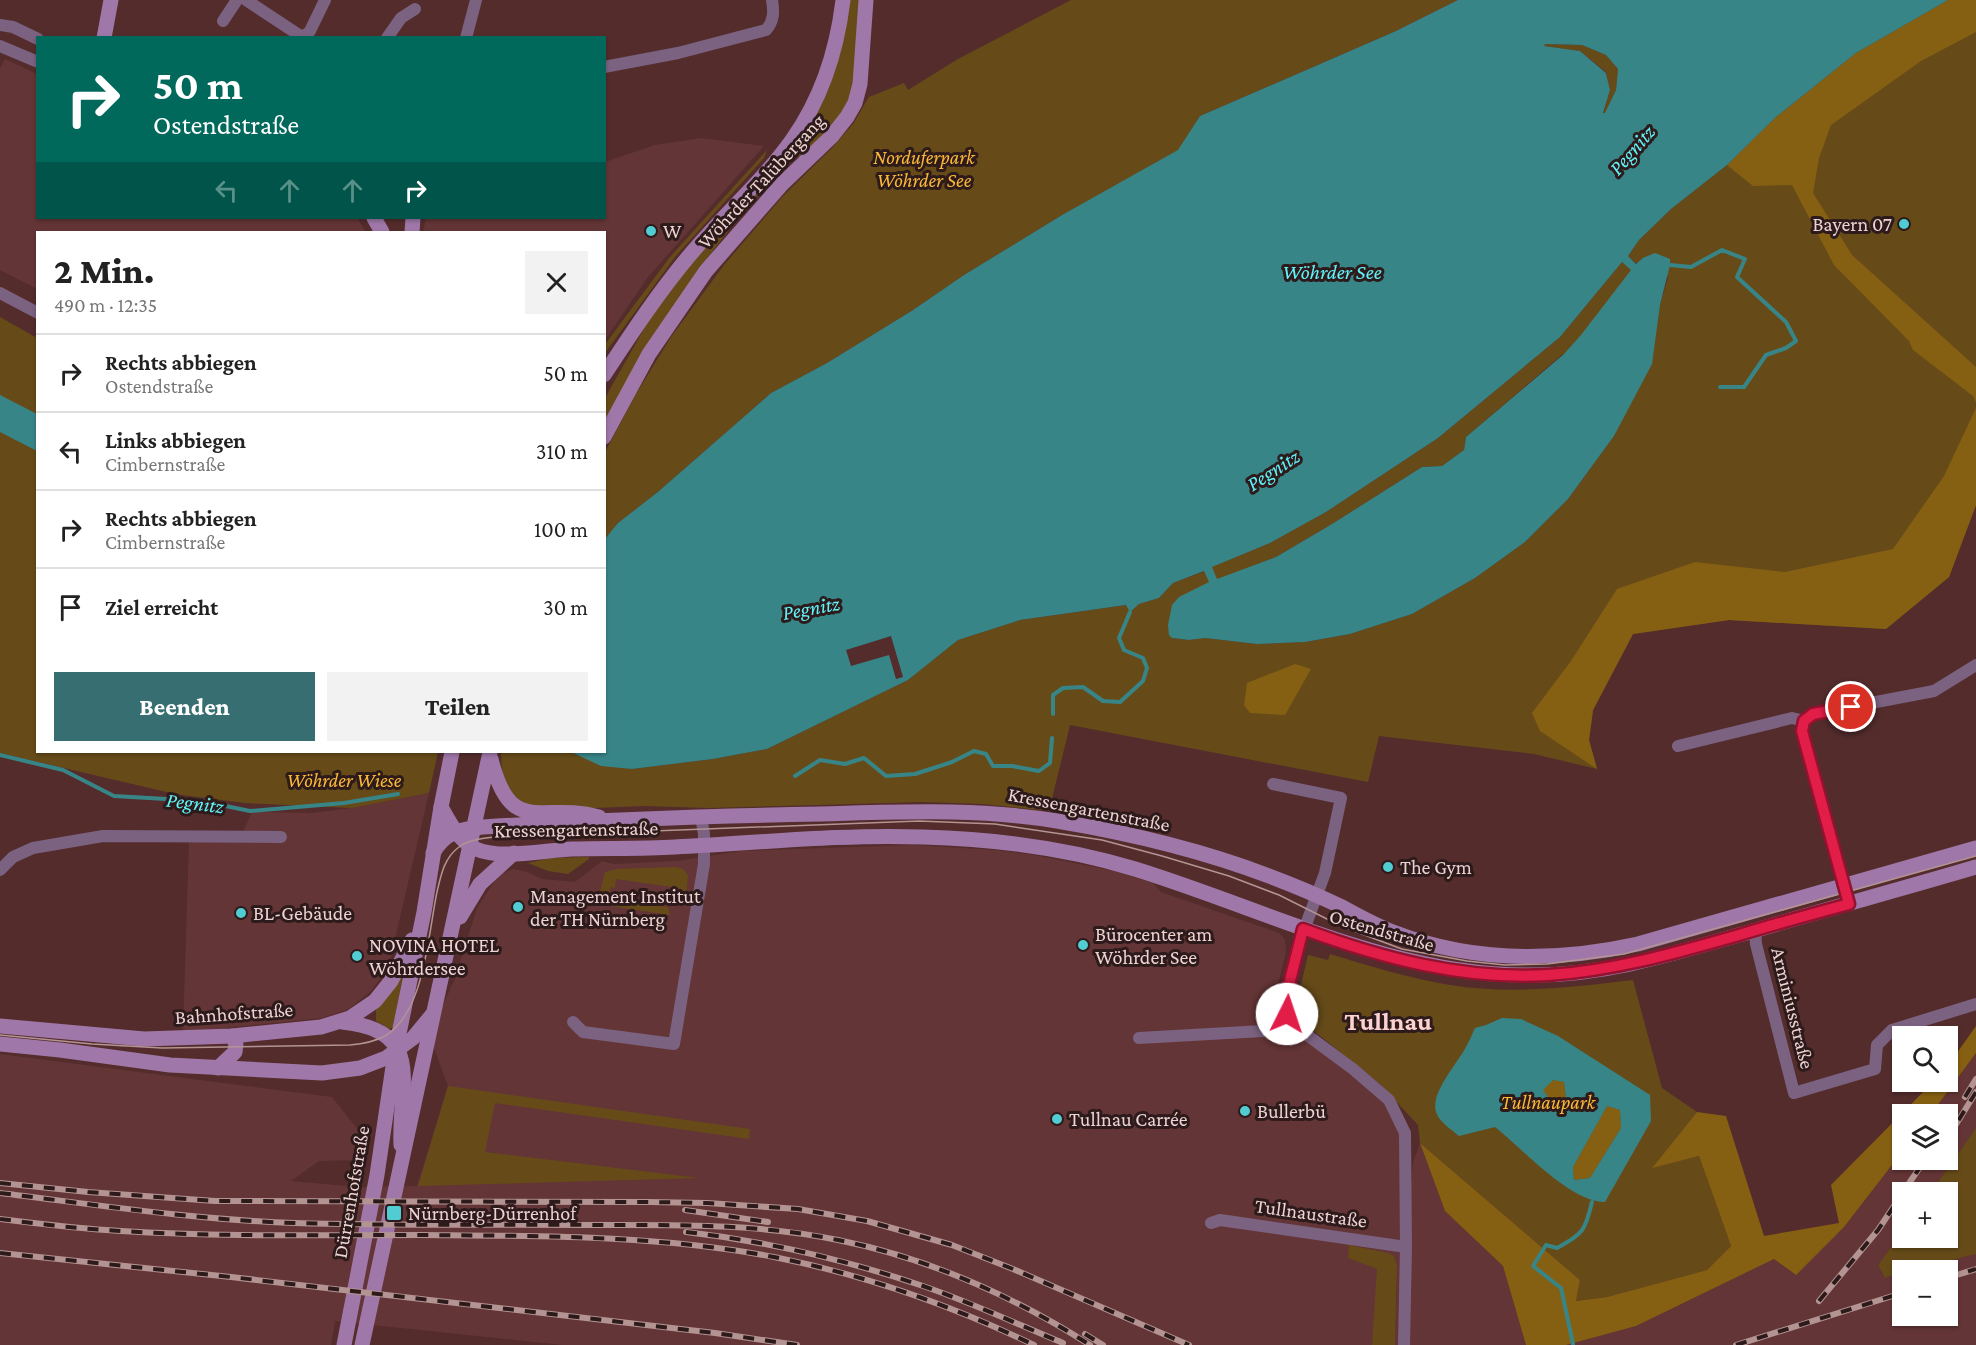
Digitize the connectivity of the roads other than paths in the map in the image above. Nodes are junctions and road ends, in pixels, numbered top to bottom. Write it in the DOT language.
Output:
graph roads {
  1 [pos="111,0"];
  2 [pos="237,0"];
  3 [pos="246,0"];
  4 [pos="325,0"];
  5 [pos="476,0"];
  6 [pos="772,0"];
  7 [pos="843,0"];
  8 [pos="866,0"];
  9 [pos="415,9"];
  10 [pos="223,21"];
  11 [pos="0,25"];
  12 [pos="101,34"];
  13 [pos="388,36"];
  14 [pos="467,36"];
  15 [pos="36,38"];
  16 [pos="0,46"];
  17 [pos="36,61"];
  18 [pos="606,67"];
  19 [pos="786,148"];
  20 [pos="782,184"];
  21 [pos="0,293"];
  22 [pos="36,312"];
  23 [pos="606,372"];
  24 [pos="606,433"];
  25 [pos="1976,665"];
  26 [pos="1804,721"];
  27 [pos="1678,746"];
  28 [pos="452,753"];
  29 [pos="490,753"];
  30 [pos="1273,784"];
  31 [pos="441,807"];
  32 [pos="702,817"];
  33 [pos="616,822"];
  34 [pos="474,828"];
  35 [pos="455,831"];
  36 [pos="281,837"];
  37 [pos="704,845"];
  38 [pos="471,846"];
  39 [pos="1976,848"];
  40 [pos="433,853"];
  41 [pos="514,853"];
  42 [pos="1976,867"];
  43 [pos="0,870"];
  44 [pos="1845,885"];
  45 [pos="1316,896"];
  46 [pos="1849,904"];
  47 [pos="421,924"];
  48 [pos="1303,929"];
  49 [pos="453,930"];
  50 [pos="1755,930"];
  51 [pos="1976,1004"];
  52 [pos="435,1010"];
  53 [pos="339,1022"];
  54 [pos="573,1022"];
  55 [pos="1293,1022"];
  56 [pos="0,1026"];
  57 [pos="232,1036"];
  58 [pos="1139,1038"];
  59 [pos="0,1044"];
  60 [pos="396,1050"];
  61 [pos="218,1068"];
  62 [pos="402,1169"];
  63 [pos="1211,1223"];
  64 [pos="1406,1247"];
  65 [pos="344,1345"];
  66 [pos="362,1345"];
  67 [pos="1404,1345"];
  1 -- 12 [label="main road"];
  2 -- 10 [label="street"];
  3 -- 4 [label="street"];
  5 -- 14 [label="street"];
  6 -- 18 [label="street"];
  7 -- 19 [label="main road, Wöhrder Talübergang"];
  8 -- 20 [label="main road, Wöhrder Talübergang"];
  9 -- 13 [label="street"];
  11 -- 15 [label="street"];
  16 -- 17 [label="street"];
  19 -- 20 [label="main road"];
  19 -- 23 [label="main road, Wöhrder Talübergang"];
  20 -- 24 [label="main road, Wöhrder Talübergang"];
  21 -- 22 [label="street"];
  25 -- 26 [label="street"];
  26 -- 27 [label="street"];
  26 -- 44 [label="street"];
  28 -- 31 [label="main road"];
  29 -- 33 [label="main road, Kressengartenstraße"];
  29 -- 34 [label="main road"];
  30 -- 45 [label="street"];
  31 -- 35 [label="main road, Kressengartenstraße"];
  31 -- 40 [label="main road"];
  32 -- 33 [label="main road, Kressengartenstraße"];
  32 -- 37 [label="street"];
  32 -- 45 [label="main road, Kressengartenstraße"];
  33 -- 34 [label="main road, Kressengartenstraße"];
  34 -- 35 [label="main road, Kressengartenstraße"];
  34 -- 38 [label="main road, Dürrenhofstraße"];
  35 -- 38 [label="main road, Kressengartenstraße"];
  35 -- 40 [label="main road"];
  36 -- 43 [label="street"];
  37 -- 41 [label="main road, Kressengartenstraße"];
  37 -- 48 [label="main road, Kressengartenstraße"];
  37 -- 54 [label="street"];
  38 -- 41 [label="main road, Kressengartenstraße"];
  38 -- 49 [label="main road, Dürrenhofstraße"];
  39 -- 44 [label="main road, Ostendstraße"];
  40 -- 47 [label="main road, Dürrenhofstraße"];
  41 -- 49 [label="main road, Dürrenhofstraße"];
  42 -- 46 [label="main road, Ostendstraße"];
  44 -- 45 [label="main road, Ostendstraße"];
  44 -- 46 [label="street"];
  45 -- 48 [label="street, Ostendstraße"];
  46 -- 50 [label="main road, Ostendstraße"];
  47 -- 53 [label="main road, Bahnhofstraße"];
  47 -- 60 [label="main road, Dürrenhofstraße"];
  48 -- 50 [label="main road, Ostendstraße"];
  48 -- 55 [label="street"];
  49 -- 52 [label="main road, Dürrenhofstraße"];
  50 -- 51 [label="street, Arminiusstraße"];
  52 -- 60 [label="main road"];
  52 -- 62 [label="main road, Dürrenhofstraße"];
  53 -- 57 [label="main road, Bahnhofstraße"];
  53 -- 60 [label="main road"];
  55 -- 58 [label="street"];
  55 -- 64 [label="street"];
  56 -- 57 [label="main road, Bahnhofstraße"];
  57 -- 61 [label="main road"];
  59 -- 61 [label="main road"];
  60 -- 61 [label="main road"];
  60 -- 62 [label="main road, Dürrenhofstraße"];
  60 -- 65 [label="main road, Dürrenhofstraße"];
  62 -- 66 [label="main road, Dürrenhofstraße"];
  63 -- 64 [label="street, Tullnaustraße"];
  64 -- 67 [label="street"];
}
